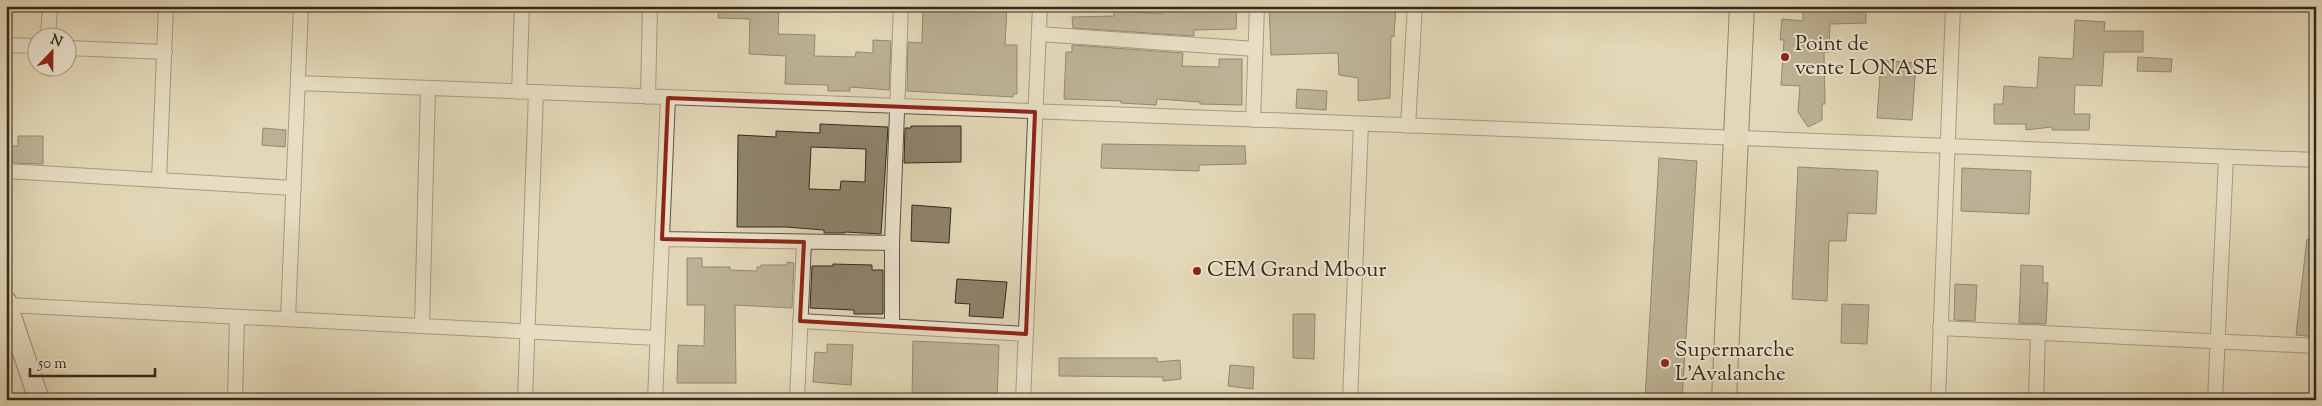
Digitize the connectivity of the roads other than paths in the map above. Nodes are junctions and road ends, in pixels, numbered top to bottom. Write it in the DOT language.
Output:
graph roads {
  1 [pos="50,6"];
  2 [pos="166,6"];
  3 [pos="301,6"];
  4 [pos="522,6"];
  5 [pos="650,6"];
  6 [pos="901,6"];
  7 [pos="1040,6"];
  8 [pos="1257,6"];
  9 [pos="1414,6"];
  10 [pos="1742,6"];
  11 [pos="1953,6"];
  12 [pos="49,28"];
  13 [pos="1039,34"];
  14 [pos="6,45"];
  15 [pos="28,46"];
  16 [pos="78,48"];
  17 [pos="1256,50"];
  18 [pos="165,52"];
  19 [pos="298,83"];
  20 [pos="428,88"];
  21 [pos="519,92"];
  22 [pos="536,92"];
  23 [pos="648,97"];
  24 [pos="668,98"];
  25 [pos="897,106"];
  26 [pos="1035,112"];
  27 [pos="1253,120"];
  28 [pos="1361,124"];
  29 [pos="1408,126"];
  30 [pos="1736,138"];
  31 [pos="1948,146"];
  32 [pos="2226,157"];
  33 [pos="2316,160"];
  34 [pos="6,171"];
  35 [pos="159,180"];
  36 [pos="294,188"];
  37 [pos="662,239"];
  38 [pos="804,242"];
  39 [pos="892,243"];
  40 [pos="7,303"];
  41 [pos="237,317"];
  42 [pos="288,319"];
  43 [pos="800,321"];
  44 [pos="422,326"];
  45 [pos="892,326"];
  46 [pos="1940,328"];
  47 [pos="528,331"];
  48 [pos="2038,332"];
  49 [pos="1026,334"];
  50 [pos="657,338"];
  51 [pos="2218,341"];
  52 [pos="2316,346"];
  53 [pos="39,400"];
  54 [pos="235,400"];
  55 [pos="525,400"];
  56 [pos="654,400"];
  57 [pos="797,400"];
  58 [pos="1023,400"];
  59 [pos="1350,400"];
  60 [pos="1724,400"];
  61 [pos="1938,400"];
  62 [pos="2036,400"];
  63 [pos="2215,400"];
  1 -- 12 [label="street"];
  2 -- 18 [label="street"];
  3 -- 19 [label="street"];
  4 -- 21 [label="street"];
  5 -- 23 [label="street"];
  6 -- 25 [label="street"];
  7 -- 13 [label="street"];
  8 -- 17 [label="street"];
  9 -- 29 [label="street"];
  10 -- 30 [label="highway"];
  11 -- 31 [label="street"];
  13 -- 17 [label="street"];
  13 -- 26 [label="street"];
  14 -- 15 [label="street"];
  16 -- 18 [label="street"];
  17 -- 27 [label="street"];
  18 -- 35 [label="street"];
  19 -- 20 [label="street"];
  19 -- 36 [label="street"];
  20 -- 21 [label="street"];
  20 -- 44 [label="street"];
  21 -- 22 [label="street"];
  22 -- 23 [label="street"];
  22 -- 47 [label="street"];
  23 -- 24 [label="street"];
  24 -- 25 [label="street"];
  24 -- 37 [label="street"];
  25 -- 26 [label="street"];
  25 -- 39 [label="street"];
  26 -- 27 [label="street"];
  26 -- 49 [label="street"];
  27 -- 28 [label="street"];
  28 -- 29 [label="street"];
  28 -- 59 [label="street"];
  29 -- 30 [label="street"];
  30 -- 31 [label="street"];
  30 -- 60 [label="highway"];
  31 -- 32 [label="street"];
  31 -- 46 [label="street"];
  32 -- 33 [label="street"];
  32 -- 51 [label="street"];
  34 -- 35 [label="street"];
  35 -- 36 [label="street"];
  36 -- 42 [label="street"];
  37 -- 38 [label="street"];
  37 -- 50 [label="street"];
  38 -- 39 [label="street"];
  38 -- 43 [label="street"];
  39 -- 45 [label="street"];
  40 -- 41 [label="street"];
  40 -- 53 [label="main road"];
  41 -- 42 [label="street"];
  41 -- 54 [label="street"];
  42 -- 44 [label="street"];
  43 -- 45 [label="street"];
  43 -- 57 [label="street"];
  44 -- 47 [label="street"];
  45 -- 49 [label="street"];
  46 -- 48 [label="street"];
  46 -- 61 [label="street"];
  47 -- 50 [label="street"];
  47 -- 55 [label="street"];
  48 -- 51 [label="street"];
  48 -- 62 [label="street"];
  49 -- 58 [label="street"];
  50 -- 56 [label="street"];
  51 -- 52 [label="street"];
  51 -- 63 [label="street"];
}
